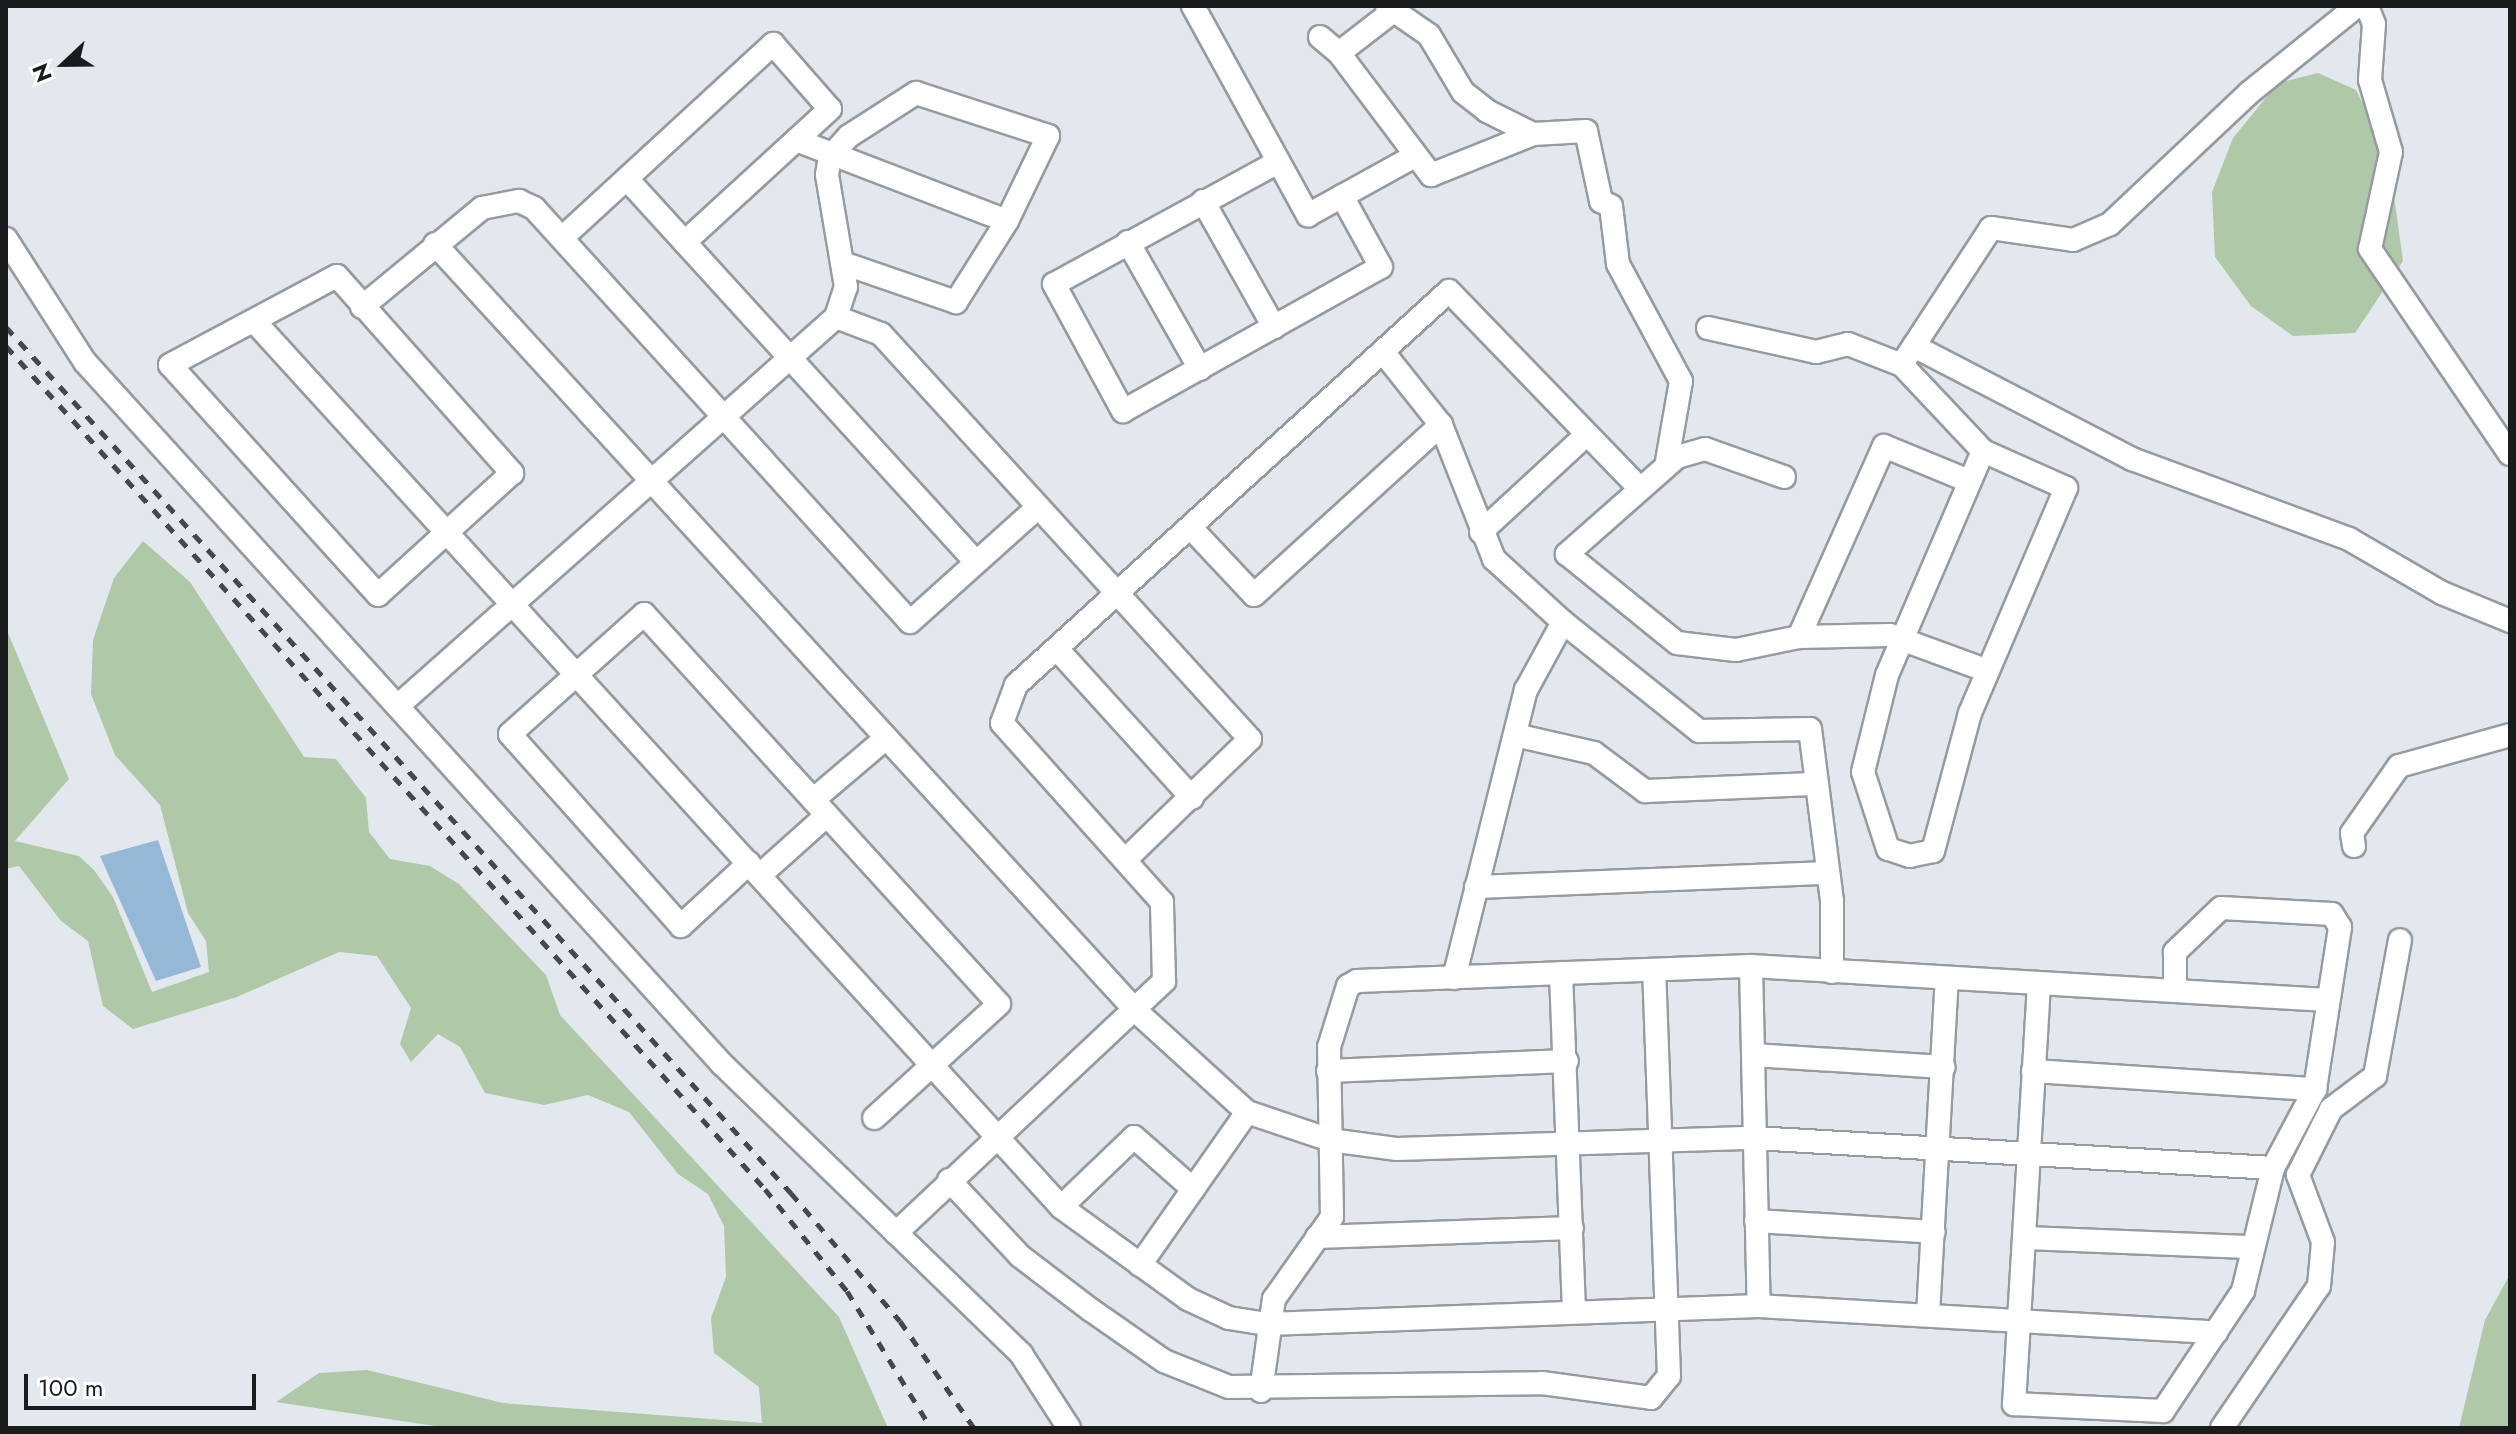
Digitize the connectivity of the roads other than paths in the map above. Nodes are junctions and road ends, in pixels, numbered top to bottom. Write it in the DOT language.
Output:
graph roads {
  1 [pos="1193,6"];
  2 [pos="2357,6"];
  3 [pos="2367,6"];
  4 [pos="1390,9"];
  5 [pos="1320,37"];
  6 [pos="1339,53"];
  7 [pos="1533,134"];
  8 [pos="796,140"];
  9 [pos="1415,156"];
  10 [pos="830,157"];
  11 [pos="1278,162"];
  12 [pos="627,179"];
  13 [pos="1342,196"];
  14 [pos="1203,201"];
  15 [pos="1007,221"];
  16 [pos="562,238"];
  17 [pos="6,239"];
  18 [pos="685,242"];
  19 [pos="1128,242"];
  20 [pos="435,244"];
  21 [pos="843,263"];
  22 [pos="362,307"];
  23 [pos="836,317"];
  24 [pos="254,321"];
  25 [pos="1274,327"];
  26 [pos="1708,328"];
  27 [pos="1383,352"];
  28 [pos="787,354"];
  29 [pos="1908,356"];
  30 [pos="1200,369"];
  31 [pos="718,415"];
  32 [pos="1441,425"];
  33 [pos="1586,435"];
  34 [pos="1983,451"];
  35 [pos="2510,454"];
  36 [pos="1667,461"];
  37 [pos="1784,477"];
  38 [pos="649,478"];
  39 [pos="1969,481"];
  40 [pos="1640,489"];
  41 [pos="1038,507"];
  42 [pos="1191,528"];
  43 [pos="1481,532"];
  44 [pos="445,534"];
  45 [pos="975,561"];
  46 [pos="1117,593"];
  47 [pos="512,603"];
  48 [pos="2510,621"];
  49 [pos="1563,622"];
  50 [pos="1799,637"];
  51 [pos="1902,638"];
  52 [pos="1057,649"];
  53 [pos="1988,671"];
  54 [pos="576,673"];
  55 [pos="400,704"];
  56 [pos="1515,735"];
  57 [pos="2510,735"];
  58 [pos="885,739"];
  59 [pos="1813,784"];
  60 [pos="1192,798"];
  61 [pos="820,808"];
  62 [pos="2354,846"];
  63 [pos="1125,860"];
  64 [pos="754,869"];
  65 [pos="1823,873"];
  66 [pos="1476,887"];
  67 [pos="2400,940"];
  68 [pos="1751,966"];
  69 [pos="1654,971"];
  70 [pos="1832,972"];
  71 [pos="1561,973"];
  72 [pos="1454,978"];
  73 [pos="1947,979"];
  74 [pos="2039,984"];
  75 [pos="2175,991"];
  76 [pos="2327,1000"];
  77 [pos="1136,1011"];
  78 [pos="1753,1055"];
  79 [pos="1567,1061"];
  80 [pos="933,1066"];
  81 [pos="1944,1067"];
  82 [pos="1328,1071"];
  83 [pos="2033,1071"];
  84 [pos="2315,1089"];
  85 [pos="1247,1112"];
  86 [pos="874,1118"];
  87 [pos="995,1137"];
  88 [pos="1754,1138"];
  89 [pos="1330,1140"];
  90 [pos="1659,1142"];
  91 [pos="1572,1146"];
  92 [pos="1939,1149"];
  93 [pos="2027,1155"];
  94 [pos="2273,1168"];
  95 [pos="949,1180"];
  96 [pos="1193,1189"];
  97 [pos="1061,1207"];
  98 [pos="1756,1221"];
  99 [pos="1572,1228"];
  100 [pos="1934,1232"];
  101 [pos="896,1233"];
  102 [pos="1317,1237"];
  103 [pos="2025,1238"];
  104 [pos="2249,1247"];
  105 [pos="1140,1265"];
  106 [pos="1759,1306"];
  107 [pos="1667,1310"];
  108 [pos="1574,1312"];
  109 [pos="1928,1315"];
  110 [pos="2018,1320"];
  111 [pos="1268,1324"];
  112 [pos="2216,1332"];
  113 [pos="1261,1391"];
  114 [pos="1069,1428"];
  115 [pos="2222,1428"];
  1 -- 11 [label="street"];
  2 -- 29 [label="street"];
  3 -- 35 [label="street"];
  4 -- 6 [label="street"];
  4 -- 7 [label="street"];
  5 -- 6 [label="street"];
  6 -- 9 [label="street"];
  7 -- 9 [label="street"];
  7 -- 36 [label="street"];
  8 -- 10 [label="street"];
  8 -- 12 [label="street"];
  8 -- 18 [label="street"];
  9 -- 13 [label="street"];
  10 -- 15 [label="street"];
  10 -- 15 [label="street"];
  10 -- 21 [label="street"];
  11 -- 13 [label="street"];
  11 -- 14 [label="street"];
  12 -- 16 [label="street"];
  12 -- 18 [label="street"];
  13 -- 25 [label="street"];
  14 -- 19 [label="street"];
  14 -- 25 [label="street"];
  15 -- 21 [label="street"];
  16 -- 20 [label="street"];
  16 -- 31 [label="street"];
  17 -- 55 [label="street"];
  18 -- 28 [label="street"];
  19 -- 30 [label="street"];
  19 -- 30 [label="street"];
  20 -- 22 [label="street"];
  20 -- 38 [label="street"];
  21 -- 23 [label="street"];
  22 -- 24 [label="street"];
  22 -- 44 [label="street"];
  23 -- 28 [label="street"];
  23 -- 41 [label="street"];
  24 -- 44 [label="street"];
  24 -- 44 [label="street"];
  25 -- 30 [label="street"];
  26 -- 29 [label="street"];
  27 -- 32 [label="street"];
  27 -- 33 [label="street"];
  27 -- 42 [label="street"];
  28 -- 31 [label="street"];
  28 -- 45 [label="street"];
  29 -- 34 [label="street"];
  29 -- 48 [label="street"];
  31 -- 38 [label="street"];
  31 -- 45 [label="street"];
  32 -- 42 [label="street"];
  32 -- 43 [label="street"];
  33 -- 40 [label="street"];
  33 -- 43 [label="street"];
  34 -- 39 [label="street"];
  34 -- 53 [label="street"];
  36 -- 37 [label="street"];
  36 -- 40 [label="street"];
  38 -- 47 [label="street"];
  38 -- 58 [label="street"];
  39 -- 50 [label="street"];
  39 -- 51 [label="street"];
  40 -- 50 [label="street"];
  41 -- 45 [label="street"];
  41 -- 46 [label="street"];
  42 -- 46 [label="street"];
  43 -- 49 [label="street"];
  44 -- 47 [label="street"];
  46 -- 52 [label="street"];
  46 -- 60 [label="street"];
  47 -- 54 [label="street"];
  47 -- 55 [label="street"];
  49 -- 56 [label="street"];
  49 -- 59 [label="street"];
  50 -- 51 [label="street"];
  51 -- 53 [label="street"];
  51 -- 53 [label="street"];
  52 -- 60 [label="street"];
  52 -- 63 [label="street"];
  54 -- 61 [label="street"];
  54 -- 64 [label="street"];
  54 -- 64 [label="street"];
  55 -- 101 [label="street"];
  56 -- 59 [label="street"];
  56 -- 66 [label="street"];
  57 -- 62 [label="street"];
  58 -- 61 [label="street"];
  58 -- 77 [label="street"];
  59 -- 65 [label="street"];
  60 -- 63 [label="street"];
  61 -- 64 [label="street"];
  61 -- 80 [label="street"];
  63 -- 77 [label="street"];
  64 -- 80 [label="street"];
  65 -- 66 [label="street"];
  65 -- 70 [label="street"];
  66 -- 72 [label="street"];
  67 -- 115 [label="street"];
  68 -- 69 [label="street"];
  68 -- 70 [label="street"];
  68 -- 78 [label="street"];
  69 -- 71 [label="street"];
  69 -- 90 [label="street"];
  70 -- 73 [label="street"];
  71 -- 72 [label="street"];
  71 -- 79 [label="street"];
  72 -- 82 [label="street"];
  73 -- 74 [label="street"];
  73 -- 81 [label="street"];
  74 -- 75 [label="street"];
  74 -- 83 [label="street"];
  75 -- 76 [label="street"];
  75 -- 76 [label="street"];
  76 -- 84 [label="street"];
  77 -- 85 [label="street"];
  77 -- 87 [label="street"];
  78 -- 81 [label="street"];
  78 -- 88 [label="street"];
  79 -- 82 [label="street"];
  79 -- 91 [label="street"];
  80 -- 86 [label="street"];
  80 -- 87 [label="street"];
  81 -- 92 [label="street"];
  82 -- 89 [label="street"];
  83 -- 84 [label="street"];
  83 -- 93 [label="street"];
  84 -- 94 [label="street"];
  85 -- 89 [label="street"];
  85 -- 96 [label="street"];
  87 -- 95 [label="street"];
  87 -- 97 [label="street"];
  88 -- 90 [label="street"];
  88 -- 92 [label="street"];
  88 -- 98 [label="street"];
  89 -- 91 [label="street"];
  89 -- 102 [label="street"];
  90 -- 91 [label="street"];
  90 -- 107 [label="street"];
  91 -- 99 [label="street"];
  92 -- 93 [label="street"];
  92 -- 100 [label="street"];
  93 -- 94 [label="street"];
  93 -- 103 [label="street"];
  94 -- 104 [label="street"];
  95 -- 101 [label="street"];
  95 -- 113 [label="street"];
  96 -- 97 [label="street"];
  96 -- 105 [label="street"];
  97 -- 105 [label="street"];
  98 -- 100 [label="street"];
  98 -- 106 [label="street"];
  99 -- 102 [label="street"];
  99 -- 108 [label="street"];
  100 -- 109 [label="street"];
  101 -- 114 [label="street"];
  102 -- 111 [label="street"];
  103 -- 104 [label="street"];
  103 -- 110 [label="street"];
  104 -- 112 [label="street"];
  105 -- 111 [label="street"];
  106 -- 107 [label="street"];
  106 -- 109 [label="street"];
  107 -- 108 [label="street"];
  107 -- 113 [label="street"];
  108 -- 111 [label="street"];
  109 -- 110 [label="street"];
  110 -- 112 [label="street"];
  110 -- 112 [label="street"];
  111 -- 113 [label="street"];
}
